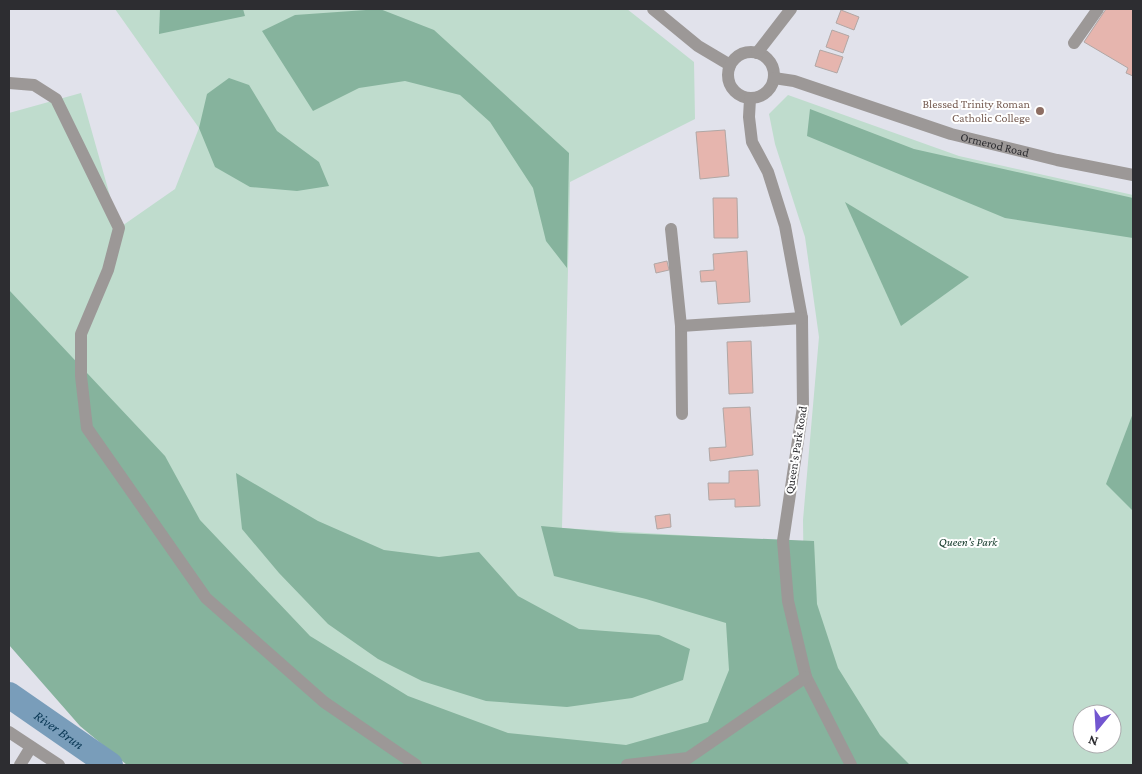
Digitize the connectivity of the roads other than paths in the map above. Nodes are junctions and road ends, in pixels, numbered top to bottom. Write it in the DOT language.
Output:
graph roads {
  1 [pos="653,9"];
  2 [pos="791,9"];
  3 [pos="1098,9"];
  4 [pos="1074,43"];
  5 [pos="757,53"];
  6 [pos="730,65"];
  7 [pos="774,78"];
  8 [pos="9,83"];
  9 [pos="750,99"];
  10 [pos="1133,175"];
  11 [pos="671,229"];
  12 [pos="802,318"];
  13 [pos="681,326"];
  14 [pos="682,414"];
  15 [pos="806,677"];
  16 [pos="9,732"];
  17 [pos="31,747"];
  18 [pos="20,765"];
  19 [pos="58,765"];
  20 [pos="416,765"];
  21 [pos="627,765"];
  22 [pos="851,765"];
  1 -- 6 [label="street"];
  2 -- 5 [label="street"];
  3 -- 4 [label="street"];
  5 -- 6 [label="street"];
  5 -- 7 [label="street"];
  6 -- 9 [label="street"];
  7 -- 9 [label="street"];
  7 -- 10 [label="street, Ormerod Road"];
  8 -- 20 [label="street"];
  9 -- 12 [label="street, Queen's Park Road"];
  11 -- 13 [label="street"];
  12 -- 13 [label="street"];
  12 -- 15 [label="street, Queen's Park Road"];
  13 -- 14 [label="street"];
  15 -- 21 [label="street"];
  15 -- 22 [label="street, Queen's Park Road"];
  16 -- 17 [label="street"];
  17 -- 18 [label="street"];
  17 -- 19 [label="street"];
}
